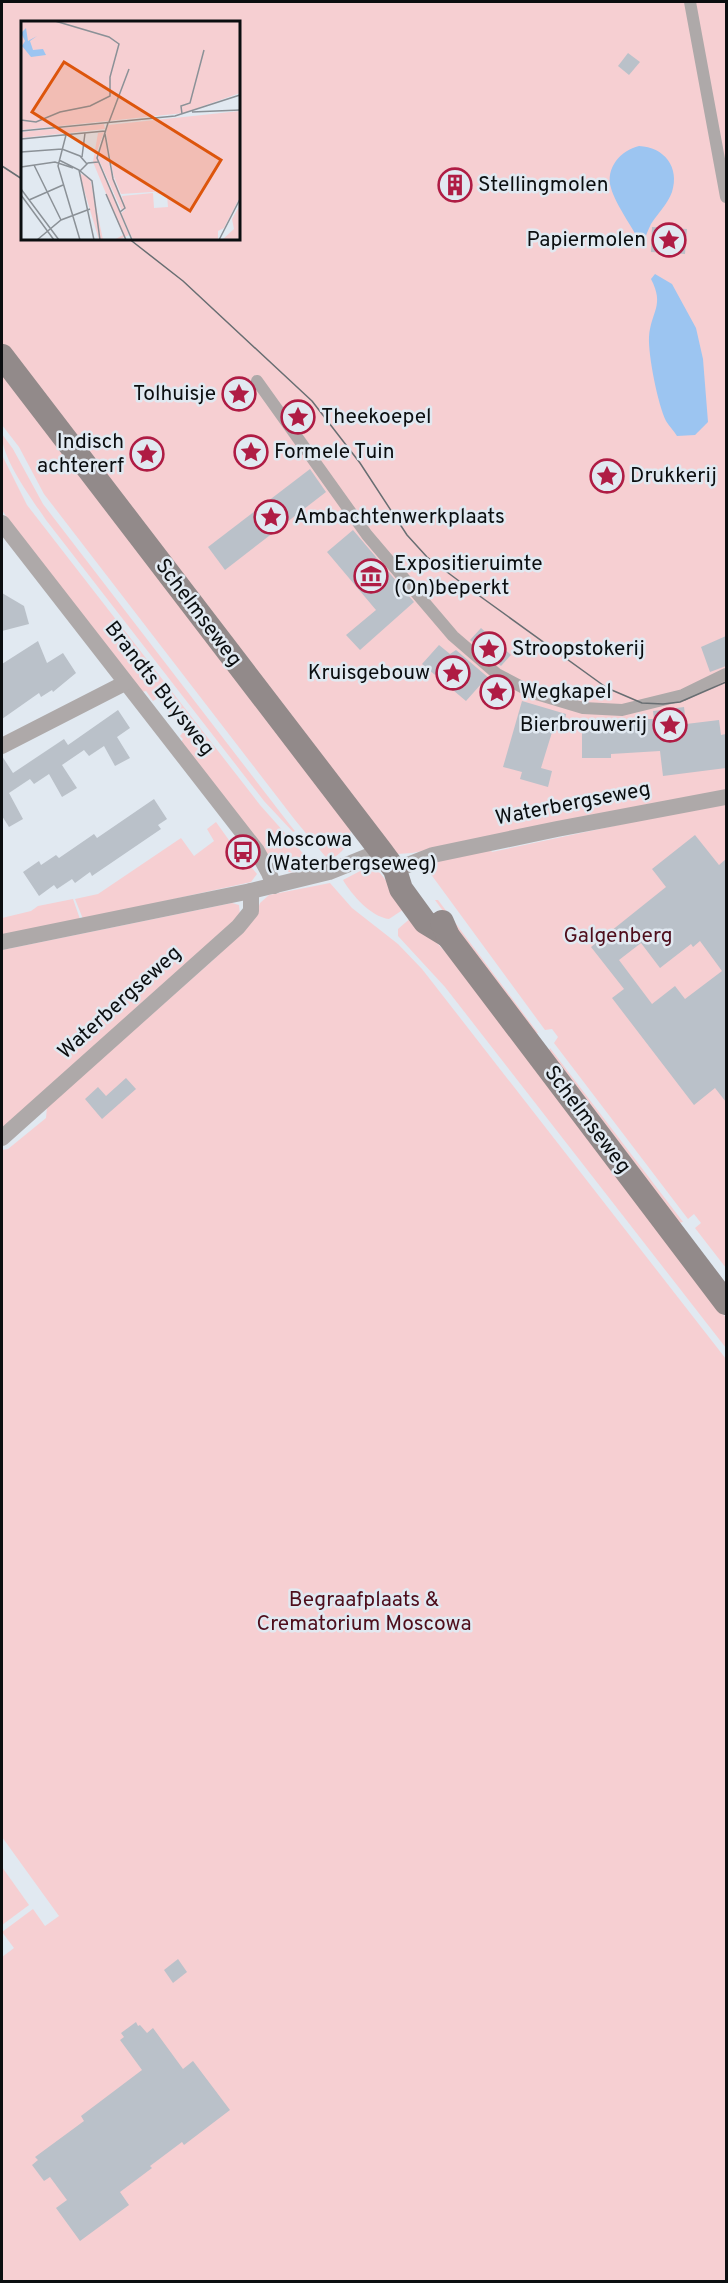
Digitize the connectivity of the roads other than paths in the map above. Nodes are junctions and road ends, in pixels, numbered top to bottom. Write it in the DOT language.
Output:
graph roads {
  1 [pos="690,2"];
  2 [pos="726,197"];
  3 [pos="2,356"];
  4 [pos="257,381"];
  5 [pos="2,523"];
  6 [pos="726,674"];
  7 [pos="125,683"];
  8 [pos="2,746"];
  9 [pos="726,797"];
  10 [pos="388,861"];
  11 [pos="274,886"];
  12 [pos="251,891"];
  13 [pos="2,942"];
  14 [pos="2,1138"];
  15 [pos="726,1303"];
  1 -- 2 [label="street"];
  3 -- 10 [label="main road, Schelmseweg"];
  4 -- 6 [label="street"];
  5 -- 7 [label="street, Brandts Buysweg"];
  7 -- 8 [label="street"];
  7 -- 11 [label="street, Brandts Buysweg"];
  9 -- 10 [label="street, Waterbergseweg"];
  10 -- 11 [label="street, Waterbergseweg"];
  10 -- 15 [label="main road, Schelmseweg"];
  11 -- 12 [label="street, Waterbergseweg"];
  12 -- 13 [label="street, Waterbergseweg"];
  12 -- 14 [label="street, Waterbergseweg"];
}
